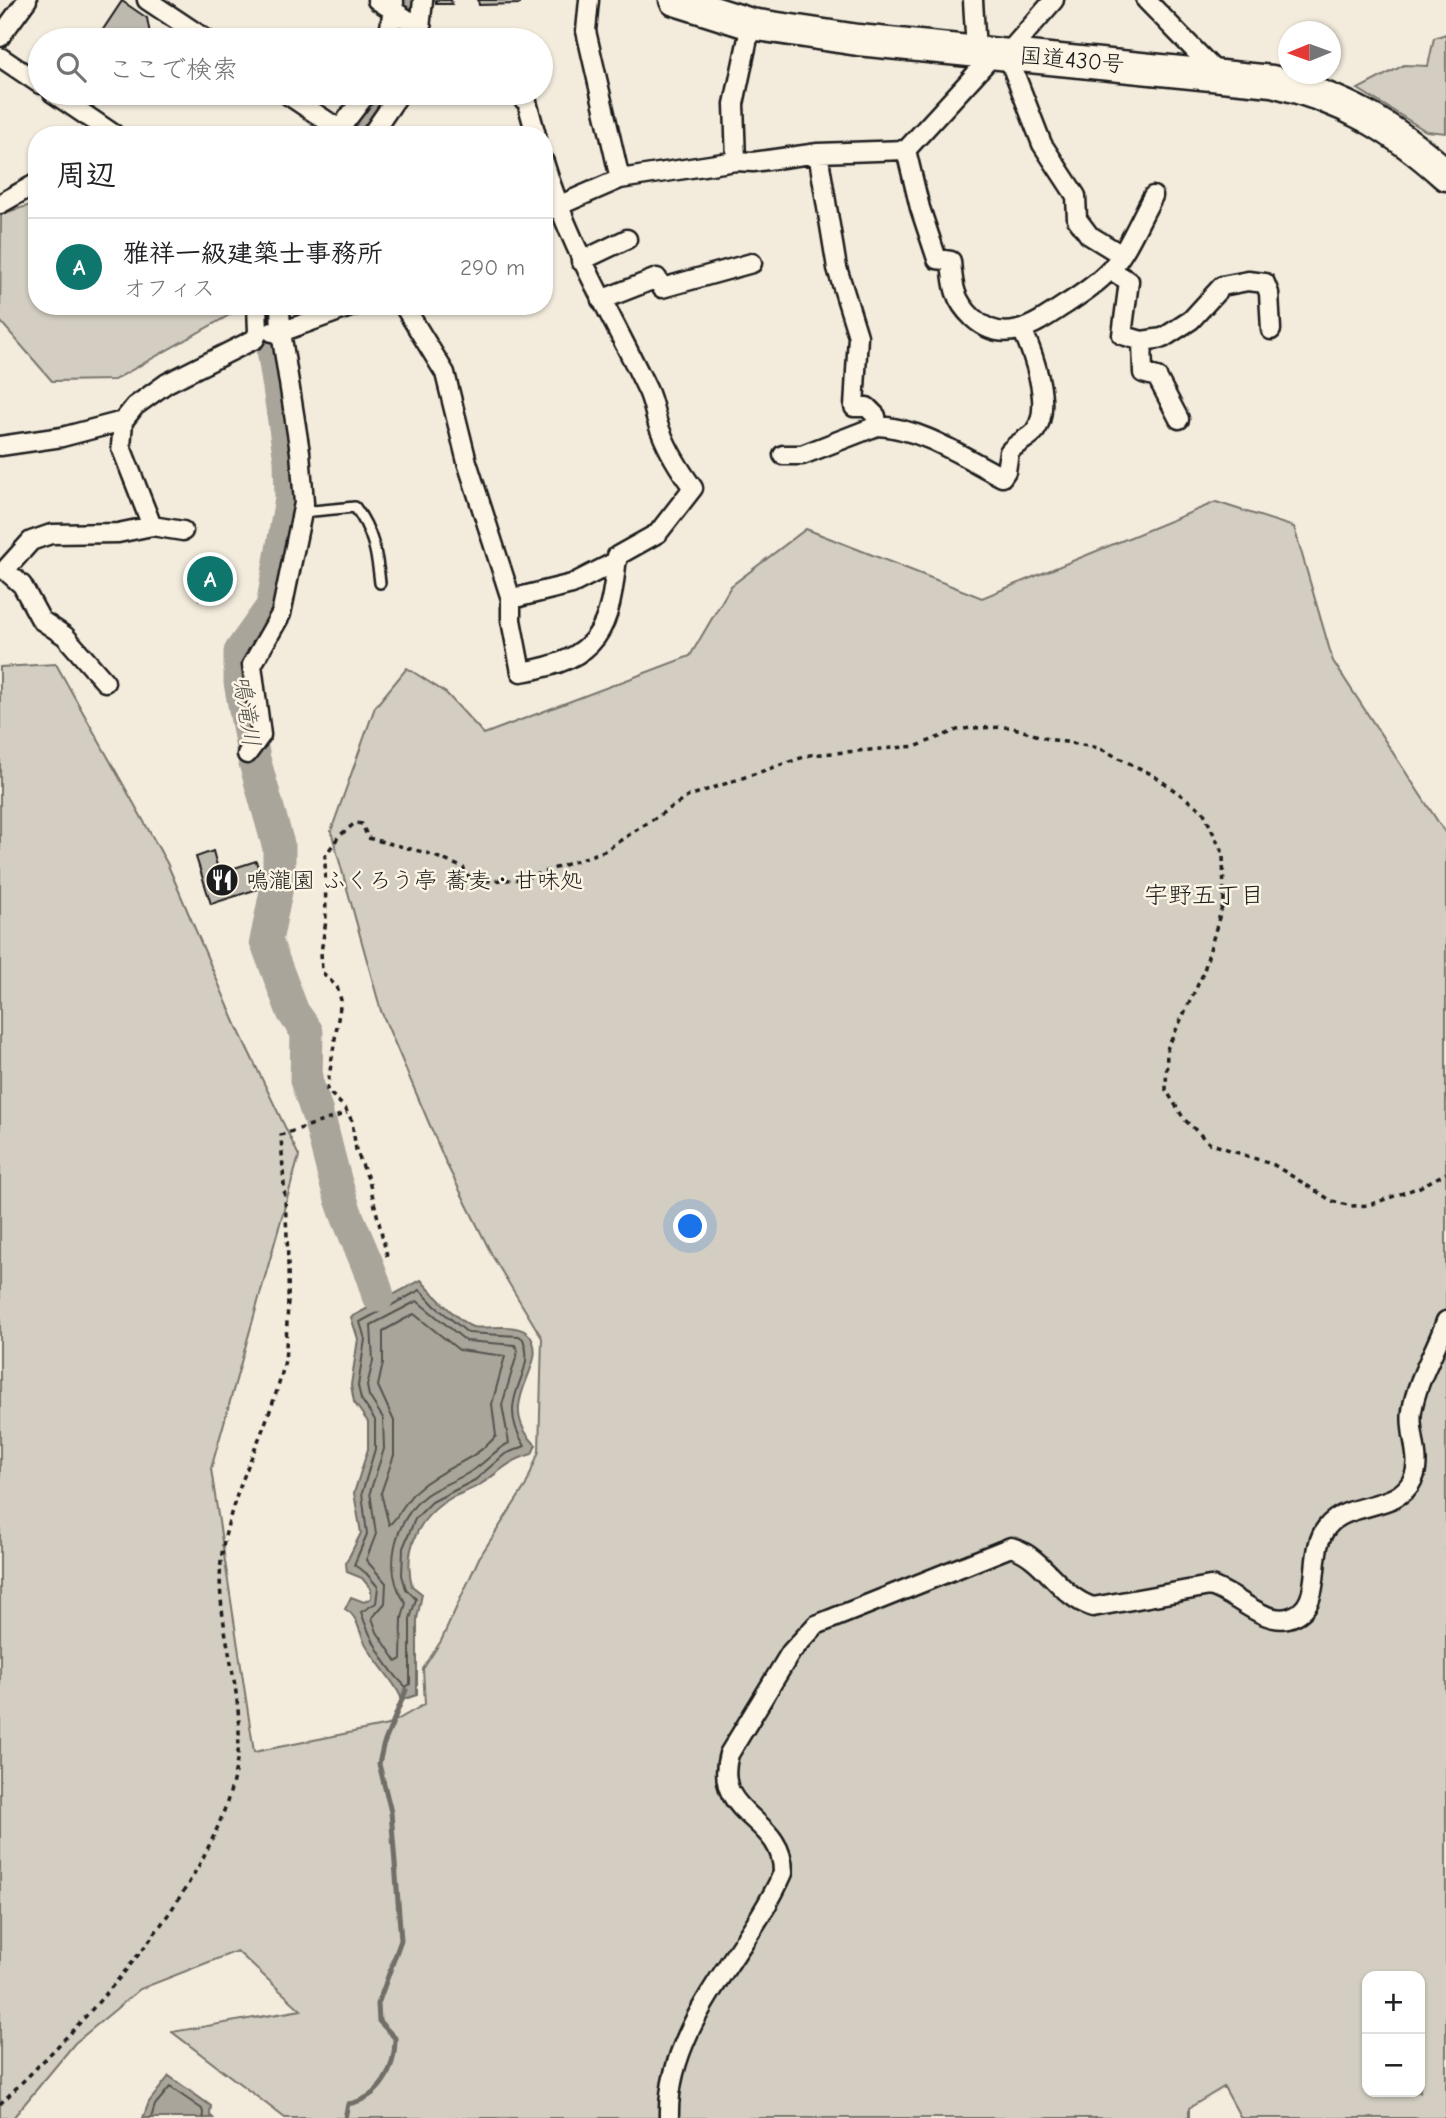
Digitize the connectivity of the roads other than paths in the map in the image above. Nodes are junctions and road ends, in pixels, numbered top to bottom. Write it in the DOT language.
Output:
graph roads {
  1 [pos="27,0"];
  2 [pos="148,0"];
  3 [pos="377,0"];
  4 [pos="423,0"];
  5 [pos="589,0"];
  6 [pos="675,0"];
  7 [pos="973,0"];
  8 [pos="1054,0"];
  9 [pos="1146,0"];
  10 [pos="407,20"];
  11 [pos="751,24"];
  12 [pos="189,28"];
  13 [pos="0,37"];
  14 [pos="993,53"];
  15 [pos="0,57"];
  16 [pos="1217,74"];
  17 [pos="28,76"];
  18 [pos="71,105"];
  19 [pos="301,105"];
  20 [pos="358,105"];
  21 [pos="392,105"];
  22 [pos="528,105"];
  23 [pos="102,126"];
  24 [pos="329,126"];
  25 [pos="342,126"];
  26 [pos="377,126"];
  27 [pos="534,126"];
  28 [pos="906,150"];
  29 [pos="818,153"];
  30 [pos="736,161"];
  31 [pos="1446,176"];
  32 [pos="620,179"];
  33 [pos="28,188"];
  34 [pos="1153,196"];
  35 [pos="0,204"];
  36 [pos="553,208"];
  37 [pos="553,212"];
  38 [pos="627,239"];
  39 [pos="1120,254"];
  40 [pos="581,261"];
  41 [pos="752,263"];
  42 [pos="1110,270"];
  43 [pos="601,300"];
  44 [pos="262,315"];
  45 [pos="277,315"];
  46 [pos="324,315"];
  47 [pos="410,315"];
  48 [pos="1022,329"];
  49 [pos="1271,330"];
  50 [pos="270,332"];
  51 [pos="1142,341"];
  52 [pos="1179,419"];
  53 [pos="123,421"];
  54 [pos="877,426"];
  55 [pos="0,446"];
  56 [pos="783,455"];
  57 [pos="302,512"];
  58 [pos="152,526"];
  59 [pos="183,531"];
  60 [pos="617,561"];
  61 [pos="380,583"];
  62 [pos="511,599"];
  63 [pos="105,682"];
  64 [pos="252,746"];
  65 [pos="1446,1321"];
  66 [pos="669,2118"];
  1 -- 13 [label="street"];
  2 -- 12 [label="street"];
  3 -- 10 [label="street"];
  4 -- 10 [label="street"];
  5 -- 32 [label="street"];
  6 -- 11 [label="highway, 国道430号"];
  7 -- 14 [label="street"];
  8 -- 14 [label="street"];
  9 -- 16 [label="street"];
  11 -- 14 [label="highway, 国道430号"];
  11 -- 30 [label="street"];
  14 -- 16 [label="highway, 国道430号"];
  14 -- 28 [label="street"];
  14 -- 39 [label="street"];
  15 -- 17 [label="street"];
  16 -- 31 [label="highway, 国道430号"];
  18 -- 23 [label="street"];
  19 -- 24 [label="street"];
  20 -- 25 [label="street"];
  21 -- 26 [label="street"];
  22 -- 27 [label="street"];
  28 -- 29 [label="street"];
  28 -- 48 [label="street"];
  29 -- 30 [label="street"];
  29 -- 54 [label="street"];
  30 -- 32 [label="street"];
  32 -- 36 [label="street"];
  33 -- 35 [label="street"];
  34 -- 39 [label="street"];
  37 -- 40 [label="street"];
  38 -- 40 [label="street"];
  39 -- 42 [label="street"];
  40 -- 43 [label="street"];
  41 -- 43 [label="street"];
  42 -- 48 [label="street"];
  42 -- 51 [label="street"];
  43 -- 60 [label="street"];
  44 -- 50 [label="street"];
  45 -- 50 [label="street"];
  46 -- 50 [label="street"];
  47 -- 62 [label="street"];
  48 -- 54 [label="street"];
  49 -- 51 [label="street"];
  50 -- 53 [label="street"];
  50 -- 57 [label="street"];
  51 -- 52 [label="street"];
  53 -- 55 [label="street"];
  53 -- 58 [label="street"];
  54 -- 56 [label="street"];
  57 -- 61 [label="lane"];
  57 -- 64 [label="street"];
  58 -- 59 [label="street"];
  58 -- 63 [label="street"];
  60 -- 62 [label="street"];
  60 -- 62 [label="street"];
  65 -- 66 [label="street"];
}
